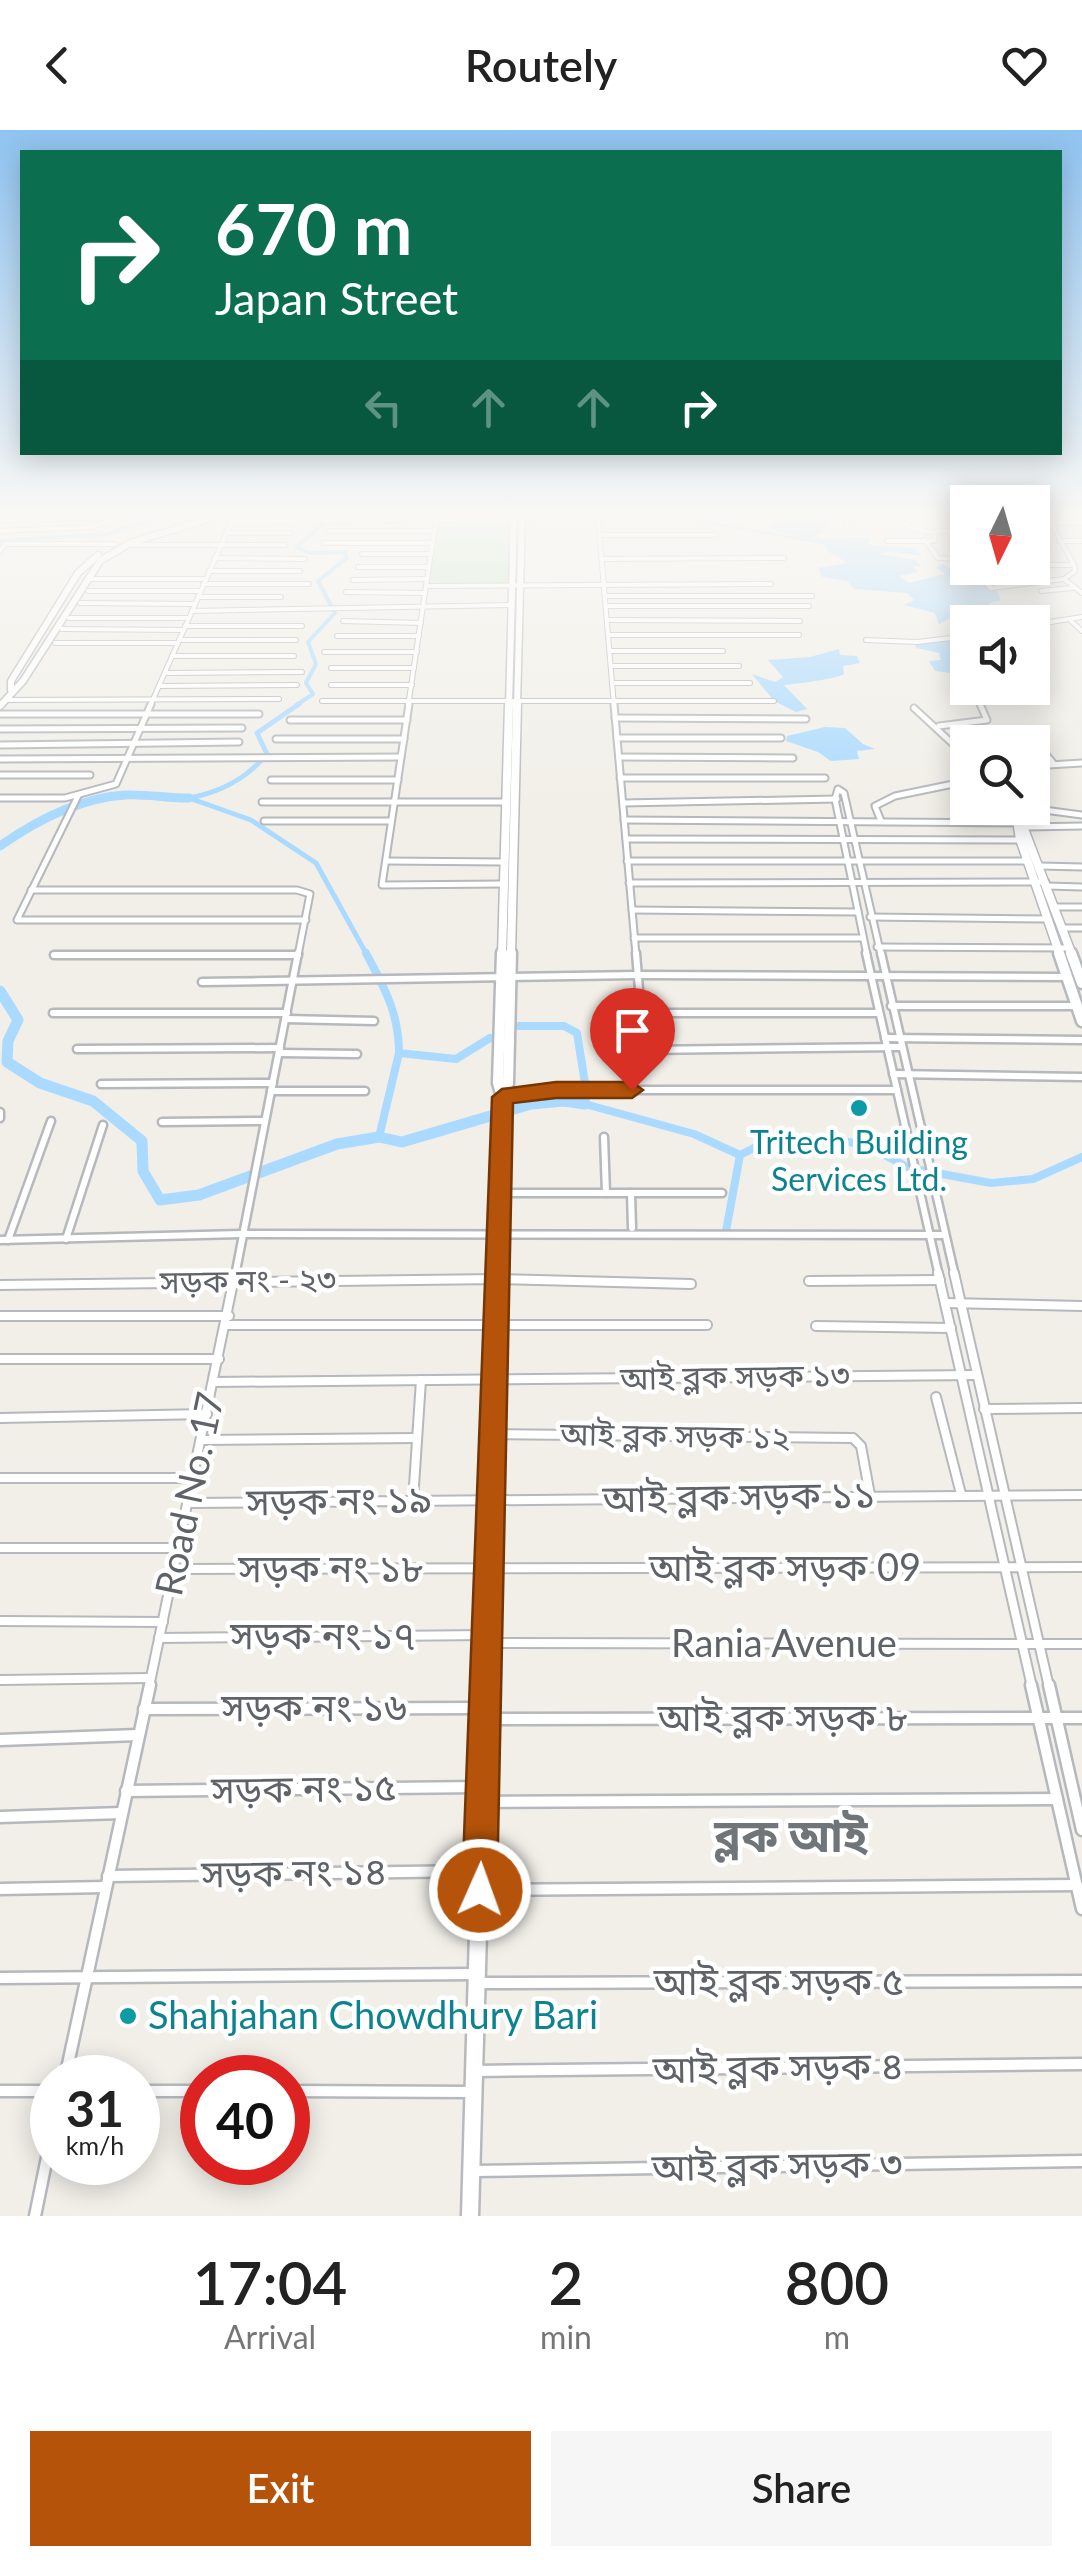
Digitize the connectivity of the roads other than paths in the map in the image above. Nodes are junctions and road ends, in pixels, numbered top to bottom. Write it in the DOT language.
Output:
graph roads {
  1 [pos="55,609"];
  2 [pos="67,609"];
  3 [pos="329,609"];
  4 [pos="423,609"];
  5 [pos="512,609"];
  6 [pos="515,609"];
  7 [pos="606,609"];
  8 [pos="192,611"];
  9 [pos="1082,616"];
  10 [pos="69,618"];
  11 [pos="189,618"];
  12 [pos="607,620"];
  13 [pos="1070,620"];
  14 [pos="800,621"];
  15 [pos="343,622"];
  16 [pos="421,623"];
  17 [pos="1050,623"];
  18 [pos="302,626"];
  19 [pos="184,628"];
  20 [pos="62,630"];
  21 [pos="1082,631"];
  22 [pos="608,635"];
  23 [pos="799,635"];
  24 [pos="336,636"];
  25 [pos="419,636"];
  26 [pos="950,639"];
  27 [pos="296,640"];
  28 [pos="866,640"];
  29 [pos="178,642"];
  30 [pos="55,643"];
  31 [pos="610,651"];
  32 [pos="722,651"];
  33 [pos="324,652"];
  34 [pos="417,652"];
  35 [pos="172,656"];
  36 [pos="294,656"];
  37 [pos="611,666"];
  38 [pos="739,666"];
  39 [pos="331,668"];
  40 [pos="414,668"];
  41 [pos="302,672"];
  42 [pos="165,673"];
  43 [pos="612,683"];
  44 [pos="750,683"];
  45 [pos="298,685"];
  46 [pos="332,685"];
  47 [pos="412,685"];
  48 [pos="159,686"];
  49 [pos="0,690"];
  50 [pos="11,690"];
  51 [pos="278,699"];
  52 [pos="153,700"];
  53 [pos="513,700"];
  54 [pos="614,700"];
  55 [pos="322,701"];
  56 [pos="774,701"];
  57 [pos="409,702"];
  58 [pos="981,705"];
  59 [pos="1,706"];
  60 [pos="914,708"];
  61 [pos="147,714"];
  62 [pos="258,714"];
  63 [pos="615,718"];
  64 [pos="806,719"];
  65 [pos="290,720"];
  66 [pos="406,720"];
  67 [pos="937,726"];
  68 [pos="141,728"];
  69 [pos="242,728"];
  70 [pos="0,729"];
  71 [pos="404,738"];
  72 [pos="617,738"];
  73 [pos="782,738"];
  74 [pos="276,739"];
  75 [pos="950,739"];
  76 [pos="239,742"];
  77 [pos="134,743"];
  78 [pos="0,745"];
  79 [pos="401,757"];
  80 [pos="618,757"];
  81 [pos="794,758"];
  82 [pos="0,759"];
  83 [pos="127,759"];
  84 [pos="1050,759"];
  85 [pos="1082,763"];
  86 [pos="1050,765"];
  87 [pos="1055,765"];
  88 [pos="90,774"];
  89 [pos="0,775"];
  90 [pos="620,778"];
  91 [pos="825,778"];
  92 [pos="271,780"];
  93 [pos="398,780"];
  94 [pos="950,786"];
  95 [pos="0,798"];
  96 [pos="77,798"];
  97 [pos="835,799"];
  98 [pos="262,802"];
  99 [pos="506,802"];
  100 [pos="394,803"];
  101 [pos="622,803"];
  102 [pos="1050,811"];
  103 [pos="1082,815"];
  104 [pos="624,820"];
  105 [pos="840,820"];
  106 [pos="848,820"];
  107 [pos="264,821"];
  108 [pos="392,821"];
  109 [pos="880,821"];
  110 [pos="950,823"];
  111 [pos="1024,825"];
  112 [pos="1082,826"];
  113 [pos="843,838"];
  114 [pos="852,838"];
  115 [pos="626,840"];
  116 [pos="1026,840"];
  117 [pos="847,859"];
  118 [pos="857,859"];
  119 [pos="628,860"];
  120 [pos="1028,861"];
  121 [pos="386,862"];
  122 [pos="504,862"];
  123 [pos="1040,866"];
  124 [pos="1082,866"];
  125 [pos="852,882"];
  126 [pos="862,882"];
  127 [pos="629,883"];
  128 [pos="504,884"];
  129 [pos="1043,884"];
  130 [pos="1082,886"];
  131 [pos="31,890"];
  132 [pos="1054,907"];
  133 [pos="1082,907"];
  134 [pos="632,910"];
  135 [pos="858,912"];
  136 [pos="870,918"];
  137 [pos="306,920"];
  138 [pos="1056,922"];
  139 [pos="1082,928"];
  140 [pos="634,938"];
  141 [pos="863,938"];
  142 [pos="877,947"];
  143 [pos="1058,948"];
  144 [pos="1074,952"];
  145 [pos="54,955"];
  146 [pos="299,955"];
  147 [pos="637,974"];
  148 [pos="871,977"];
  149 [pos="884,977"];
  150 [pos="1067,977"];
  151 [pos="506,978"];
  152 [pos="1081,979"];
  153 [pos="294,981"];
  154 [pos="202,982"];
  155 [pos="890,1006"];
  156 [pos="1078,1006"];
  157 [pos="640,1013"];
  158 [pos="879,1013"];
  159 [pos="53,1014"];
  160 [pos="287,1016"];
  161 [pos="374,1021"];
  162 [pos="1082,1021"];
  163 [pos="885,1038"];
  164 [pos="1082,1040"];
  165 [pos="899,1043"];
  166 [pos="887,1047"];
  167 [pos="77,1049"];
  168 [pos="280,1051"];
  169 [pos="357,1054"];
  170 [pos="893,1074"];
  171 [pos="907,1074"];
  172 [pos="1082,1077"];
  173 [pos="100,1084"];
  174 [pos="272,1087"];
  175 [pos="897,1090"];
  176 [pos="365,1091"];
  177 [pos="502,1101"];
  178 [pos="265,1120"];
  179 [pos="51,1122"];
  180 [pos="162,1122"];
  181 [pos="103,1125"];
  182 [pos="604,1137"];
  183 [pos="500,1192"];
  184 [pos="606,1192"];
  185 [pos="632,1192"];
  186 [pos="722,1192"];
  187 [pos="632,1228"];
  188 [pos="241,1234"];
  189 [pos="498,1235"];
  190 [pos="944,1235"];
  191 [pos="930,1236"];
  192 [pos="66,1239"];
  193 [pos="4,1240"];
  194 [pos="497,1279"];
  195 [pos="940,1280"];
  196 [pos="234,1281"];
  197 [pos="808,1281"];
  198 [pos="691,1284"];
  199 [pos="0,1285"];
  200 [pos="945,1303"];
  201 [pos="960,1304"];
  202 [pos="1082,1306"];
  203 [pos="0,1316"];
  204 [pos="228,1320"];
  205 [pos="496,1325"];
  206 [pos="707,1325"];
  207 [pos="816,1326"];
  208 [pos="951,1328"];
  209 [pos="0,1358"];
  210 [pos="219,1359"];
  211 [pos="976,1375"];
  212 [pos="962,1376"];
  213 [pos="421,1380"];
  214 [pos="494,1380"];
  215 [pos="214,1382"];
  216 [pos="936,1397"];
  217 [pos="1082,1408"];
  218 [pos="984,1409"];
  219 [pos="207,1414"];
  220 [pos="0,1418"];
  221 [pos="492,1434"];
  222 [pos="417,1438"];
  223 [pos="201,1440"];
  224 [pos="0,1478"];
  225 [pos="193,1478"];
  226 [pos="960,1494"];
  227 [pos="988,1494"];
  228 [pos="1004,1494"];
  229 [pos="870,1495"];
  230 [pos="1082,1495"];
  231 [pos="491,1500"];
  232 [pos="414,1501"];
  233 [pos="188,1503"];
  234 [pos="0,1548"];
  235 [pos="177,1548"];
  236 [pos="1005,1567"];
  237 [pos="1021,1567"];
  238 [pos="1082,1567"];
  239 [pos="173,1568"];
  240 [pos="488,1569"];
  241 [pos="0,1621"];
  242 [pos="162,1622"];
  243 [pos="159,1638"];
  244 [pos="487,1639"];
  245 [pos="1022,1644"];
  246 [pos="1039,1644"];
  247 [pos="1082,1644"];
  248 [pos="150,1678"];
  249 [pos="0,1680"];
  250 [pos="144,1709"];
  251 [pos="484,1713"];
  252 [pos="1039,1718"];
  253 [pos="1056,1718"];
  254 [pos="1082,1718"];
  255 [pos="138,1735"];
  256 [pos="0,1740"];
  257 [pos="126,1791"];
  258 [pos="482,1794"];
  259 [pos="1078,1796"];
  260 [pos="1057,1799"];
  261 [pos="121,1814"];
  262 [pos="0,1817"];
  263 [pos="1082,1830"];
  264 [pos="480,1871"];
  265 [pos="107,1881"];
  266 [pos="1077,1886"];
  267 [pos="0,1889"];
  268 [pos="480,1890"];
  269 [pos="1082,1909"];
  270 [pos="86,1976"];
  271 [pos="0,1978"];
  272 [pos="477,1979"];
  273 [pos="1082,1981"];
  274 [pos="69,2055"];
  275 [pos="1082,2064"];
  276 [pos="474,2071"];
  277 [pos="0,2091"];
  278 [pos="30,2091"];
  279 [pos="310,2092"];
  280 [pos="474,2092"];
  281 [pos="1082,2161"];
  282 [pos="471,2171"];
  283 [pos="41,2185"];
  284 [pos="34,2216"];
  285 [pos="467,2216"];
  1 -- 50 [label="street"];
  2 -- 50 [label="street"];
  3 -- 8 [label="street"];
  4 -- 16 [label="street"];
  5 -- 53 [label="street"];
  6 -- 53 [label="street"];
  7 -- 12 [label="street"];
  8 -- 11 [label="street"];
  9 -- 13 [label="street"];
  10 -- 11 [label="street"];
  11 -- 19 [label="street"];
  12 -- 14 [label="street"];
  12 -- 22 [label="street"];
  13 -- 17 [label="street"];
  13 -- 21 [label="street"];
  15 -- 16 [label="street"];
  16 -- 25 [label="street"];
  18 -- 19 [label="street"];
  19 -- 20 [label="street"];
  19 -- 29 [label="street"];
  22 -- 23 [label="street"];
  22 -- 31 [label="street"];
  24 -- 25 [label="street"];
  25 -- 34 [label="street"];
  26 -- 28 [label="street"];
  27 -- 29 [label="street"];
  29 -- 30 [label="street"];
  29 -- 35 [label="street"];
  31 -- 32 [label="street"];
  31 -- 37 [label="street"];
  33 -- 34 [label="street"];
  34 -- 40 [label="street"];
  35 -- 36 [label="street"];
  35 -- 42 [label="street"];
  37 -- 38 [label="street"];
  37 -- 43 [label="street"];
  39 -- 40 [label="street"];
  40 -- 47 [label="street"];
  41 -- 42 [label="street"];
  42 -- 48 [label="street"];
  43 -- 44 [label="street"];
  43 -- 54 [label="street"];
  45 -- 48 [label="street"];
  46 -- 47 [label="street"];
  47 -- 57 [label="street"];
  48 -- 52 [label="street"];
  49 -- 50 [label="street"];
  50 -- 59 [label="street"];
  51 -- 52 [label="street"];
  52 -- 59 [label="street"];
  52 -- 61 [label="street"];
  53 -- 54 [label="street"];
  53 -- 57 [label="street"];
  53 -- 99 [label="street"];
  53 -- 151 [label="street"];
  54 -- 56 [label="street"];
  54 -- 63 [label="street"];
  55 -- 57 [label="street"];
  57 -- 66 [label="street"];
  58 -- 67 [label="street"];
  59 -- 61 [label="street"];
  60 -- 67 [label="street"];
  61 -- 62 [label="street"];
  61 -- 68 [label="street"];
  63 -- 64 [label="street"];
  63 -- 72 [label="street"];
  65 -- 66 [label="street"];
  66 -- 71 [label="street"];
  67 -- 75 [label="street"];
  68 -- 69 [label="street"];
  68 -- 70 [label="street"];
  68 -- 77 [label="street"];
  71 -- 74 [label="street"];
  71 -- 79 [label="street"];
  72 -- 73 [label="street"];
  72 -- 80 [label="street"];
  76 -- 77 [label="street"];
  77 -- 78 [label="street"];
  77 -- 83 [label="street"];
  79 -- 83 [label="street"];
  79 -- 93 [label="street"];
  80 -- 81 [label="street"];
  80 -- 90 [label="street"];
  82 -- 83 [label="street"];
  83 -- 96 [label="street"];
  84 -- 87 [label="street"];
  85 -- 87 [label="street"];
  86 -- 87 [label="street"];
  88 -- 89 [label="street"];
  90 -- 91 [label="street"];
  90 -- 101 [label="street"];
  92 -- 93 [label="street"];
  93 -- 100 [label="street"];
  94 -- 109 [label="street"];
  95 -- 96 [label="street"];
  96 -- 131 [label="street"];
  97 -- 101 [label="street"];
  97 -- 105 [label="street"];
  97 -- 106 [label="street"];
  98 -- 100 [label="street"];
  99 -- 100 [label="street"];
  99 -- 122 [label="street"];
  100 -- 108 [label="street"];
  101 -- 104 [label="street"];
  102 -- 103 [label="street"];
  104 -- 105 [label="street"];
  104 -- 115 [label="street"];
  105 -- 106 [label="street"];
  105 -- 113 [label="street"];
  106 -- 109 [label="street"];
  106 -- 114 [label="street"];
  107 -- 108 [label="street"];
  108 -- 121 [label="street"];
  109 -- 110 [label="street"];
  111 -- 112 [label="street"];
  111 -- 116 [label="street"];
  113 -- 114 [label="street"];
  113 -- 115 [label="street"];
  113 -- 117 [label="street"];
  114 -- 116 [label="street"];
  114 -- 118 [label="street"];
  115 -- 119 [label="street"];
  116 -- 120 [label="street"];
  116 -- 123 [label="street"];
  117 -- 118 [label="street"];
  117 -- 119 [label="street"];
  117 -- 125 [label="street"];
  118 -- 120 [label="street"];
  118 -- 126 [label="street"];
  119 -- 127 [label="street"];
  120 -- 129 [label="street"];
  121 -- 122 [label="street"];
  121 -- 128 [label="street"];
  122 -- 128 [label="street"];
  123 -- 124 [label="street"];
  123 -- 129 [label="street"];
  125 -- 126 [label="street"];
  125 -- 127 [label="street"];
  125 -- 135 [label="street"];
  126 -- 129 [label="street"];
  126 -- 136 [label="street"];
  127 -- 134 [label="street"];
  128 -- 151 [label="street"];
  129 -- 130 [label="street"];
  129 -- 132 [label="street"];
  129 -- 138 [label="street"];
  131 -- 137 [label="street"];
  131 -- 137 [label="street"];
  132 -- 133 [label="street"];
  132 -- 138 [label="street"];
  134 -- 135 [label="street"];
  134 -- 140 [label="street"];
  135 -- 141 [label="street"];
  136 -- 138 [label="street"];
  136 -- 142 [label="street"];
  137 -- 146 [label="street, Road No. 17"];
  138 -- 139 [label="street"];
  138 -- 143 [label="street"];
  138 -- 144 [label="street"];
  140 -- 141 [label="street"];
  140 -- 147 [label="street"];
  141 -- 148 [label="street"];
  142 -- 143 [label="street"];
  142 -- 149 [label="street"];
  143 -- 144 [label="street"];
  143 -- 150 [label="street"];
  144 -- 152 [label="street"];
  145 -- 146 [label="street"];
  146 -- 153 [label="street, Road No. 17"];
  147 -- 148 [label="street"];
  147 -- 151 [label="street"];
  147 -- 157 [label="street"];
  148 -- 149 [label="street"];
  148 -- 158 [label="street"];
  149 -- 150 [label="street"];
  149 -- 155 [label="street"];
  150 -- 152 [label="street"];
  150 -- 156 [label="street"];
  151 -- 153 [label="street"];
  151 -- 177 [label="street"];
  153 -- 154 [label="street"];
  153 -- 160 [label="street, Road No. 17"];
  155 -- 156 [label="street"];
  155 -- 165 [label="street"];
  156 -- 162 [label="street"];
  157 -- 158 [label="street"];
  157 -- 166 [label="street"];
  158 -- 163 [label="street"];
  159 -- 160 [label="street"];
  160 -- 161 [label="street"];
  160 -- 168 [label="street, Road No. 17"];
  163 -- 165 [label="street"];
  163 -- 166 [label="street"];
  164 -- 165 [label="street"];
  165 -- 166 [label="street"];
  165 -- 171 [label="street"];
  166 -- 170 [label="street"];
  167 -- 168 [label="street"];
  168 -- 169 [label="street"];
  168 -- 174 [label="street, Road No. 17"];
  170 -- 171 [label="street"];
  170 -- 175 [label="street"];
  171 -- 172 [label="street"];
  171 -- 190 [label="street"];
  173 -- 174 [label="street"];
  174 -- 176 [label="street"];
  174 -- 178 [label="street, Road No. 17"];
  175 -- 177 [label="street"];
  175 -- 191 [label="street"];
  177 -- 183 [label="street"];
  178 -- 180 [label="street"];
  178 -- 188 [label="street, Road No. 17"];
  179 -- 193 [label="street"];
  181 -- 192 [label="street"];
  182 -- 184 [label="street"];
  183 -- 184 [label="street"];
  183 -- 189 [label="street"];
  184 -- 185 [label="street"];
  185 -- 186 [label="street"];
  185 -- 187 [label="street"];
  188 -- 189 [label="street"];
  188 -- 192 [label="street"];
  188 -- 196 [label="street, Road No. 17"];
  189 -- 191 [label="street"];
  189 -- 194 [label="street"];
  190 -- 191 [label="street"];
  190 -- 201 [label="street"];
  191 -- 195 [label="street"];
  192 -- 193 [label="street"];
  194 -- 196 [label="street, সড়ক নং - ২৩"];
  194 -- 198 [label="street, সড়ক নং - ২৩"];
  194 -- 205 [label="street"];
  195 -- 197 [label="street"];
  195 -- 200 [label="street"];
  196 -- 199 [label="street, সড়ক নং - ২৩"];
  196 -- 204 [label="street, Road No. 17"];
  200 -- 201 [label="street"];
  200 -- 208 [label="street"];
  201 -- 202 [label="street"];
  201 -- 211 [label="street"];
  203 -- 204 [label="street"];
  204 -- 205 [label="street"];
  204 -- 210 [label="street, Road No. 17"];
  205 -- 206 [label="street"];
  205 -- 214 [label="street"];
  207 -- 208 [label="street"];
  208 -- 212 [label="street"];
  209 -- 210 [label="street"];
  210 -- 215 [label="street, Road No. 17"];
  211 -- 212 [label="street, আই ব্লক সড়ক ১৩"];
  211 -- 218 [label="street"];
  212 -- 214 [label="street, আই ব্লক সড়ক ১৩"];
  212 -- 227 [label="street"];
  213 -- 214 [label="street, আই ব্লক সড়ক ১৩"];
  213 -- 215 [label="street, আই ব্লক সড়ক ১৩"];
  213 -- 222 [label="street"];
  214 -- 221 [label="street"];
  215 -- 219 [label="street, Road No. 17"];
  216 -- 226 [label="street"];
  217 -- 218 [label="street"];
  218 -- 228 [label="street"];
  219 -- 220 [label="street"];
  219 -- 223 [label="street, Road No. 17"];
  221 -- 229 [label="street, আই ব্লক সড়ক ১২"];
  221 -- 231 [label="street"];
  222 -- 223 [label="street"];
  222 -- 232 [label="street"];
  223 -- 225 [label="street, Road No. 17"];
  224 -- 225 [label="street"];
  225 -- 233 [label="street, Road No. 17"];
  226 -- 227 [label="street, আই ব্লক সড়ক ১১"];
  226 -- 229 [label="street, আই ব্লক সড়ক ১১"];
  227 -- 228 [label="street, আই ব্লক সড়ক ১১"];
  227 -- 236 [label="street"];
  228 -- 230 [label="street, আই ব্লক সড়ক ১১"];
  228 -- 237 [label="street"];
  229 -- 231 [label="street, আই ব্লক সড়ক ১১"];
  231 -- 232 [label="street, সড়ক নং ১৯"];
  231 -- 240 [label="street"];
  232 -- 233 [label="street, সড়ক নং ১৯"];
  233 -- 235 [label="street, Road No. 17"];
  234 -- 235 [label="street"];
  235 -- 239 [label="street, Road No. 17"];
  236 -- 237 [label="street, আই ব্লক সড়ক 09"];
  236 -- 240 [label="street, আই ব্লক সড়ক 09"];
  236 -- 245 [label="street"];
  237 -- 238 [label="street, আই ব্লক সড়ক 09"];
  237 -- 246 [label="street"];
  239 -- 240 [label="street, সড়ক নং ১৮"];
  239 -- 242 [label="street, Road No. 17"];
  240 -- 244 [label="street"];
  241 -- 242 [label="street, Road No. 17"];
  242 -- 243 [label="street"];
  243 -- 244 [label="street, সড়ক নং ১৭"];
  243 -- 248 [label="street"];
  244 -- 245 [label="street, Rania Avenue"];
  244 -- 251 [label="street"];
  245 -- 246 [label="street, Rania Avenue"];
  245 -- 252 [label="street"];
  246 -- 247 [label="street, Rania Avenue"];
  246 -- 253 [label="street"];
  248 -- 249 [label="street"];
  248 -- 250 [label="street"];
  250 -- 251 [label="street, সড়ক নং ১৬"];
  250 -- 255 [label="street"];
  251 -- 252 [label="street, আই ব্লক সড়ক ৮"];
  251 -- 258 [label="street"];
  252 -- 253 [label="street, আই ব্লক সড়ক ৮"];
  252 -- 260 [label="street"];
  253 -- 254 [label="street, আই ব্লক সড়ক ৮"];
  253 -- 259 [label="street"];
  255 -- 256 [label="street"];
  255 -- 257 [label="street"];
  257 -- 258 [label="street, সড়ক নং ১৫"];
  257 -- 261 [label="street"];
  258 -- 260 [label="street, সড়ক নং ১৫"];
  258 -- 264 [label="street"];
  259 -- 263 [label="street"];
  260 -- 266 [label="street"];
  261 -- 262 [label="street"];
  261 -- 265 [label="street"];
  264 -- 265 [label="street, সড়ক নং ১৪"];
  264 -- 268 [label="street"];
  265 -- 267 [label="street, সড়ক নং ১৪"];
  265 -- 270 [label="street"];
  266 -- 268 [label="street"];
  266 -- 269 [label="street"];
  268 -- 272 [label="street"];
  270 -- 271 [label="street, আই ব্লক সড়ক ৫"];
  270 -- 272 [label="street, আই ব্লক সড়ক ৫"];
  270 -- 274 [label="street"];
  272 -- 273 [label="street, আই ব্লক সড়ক ৫"];
  272 -- 276 [label="street"];
  275 -- 276 [label="street, আই ব্লক সড়ক ৪"];
  276 -- 280 [label="street"];
  277 -- 278 [label="street"];
  279 -- 280 [label="street"];
  280 -- 282 [label="street"];
  281 -- 282 [label="street, আই ব্লক সড়ক ৩"];
  282 -- 285 [label="street"];
  283 -- 284 [label="street"];
}
